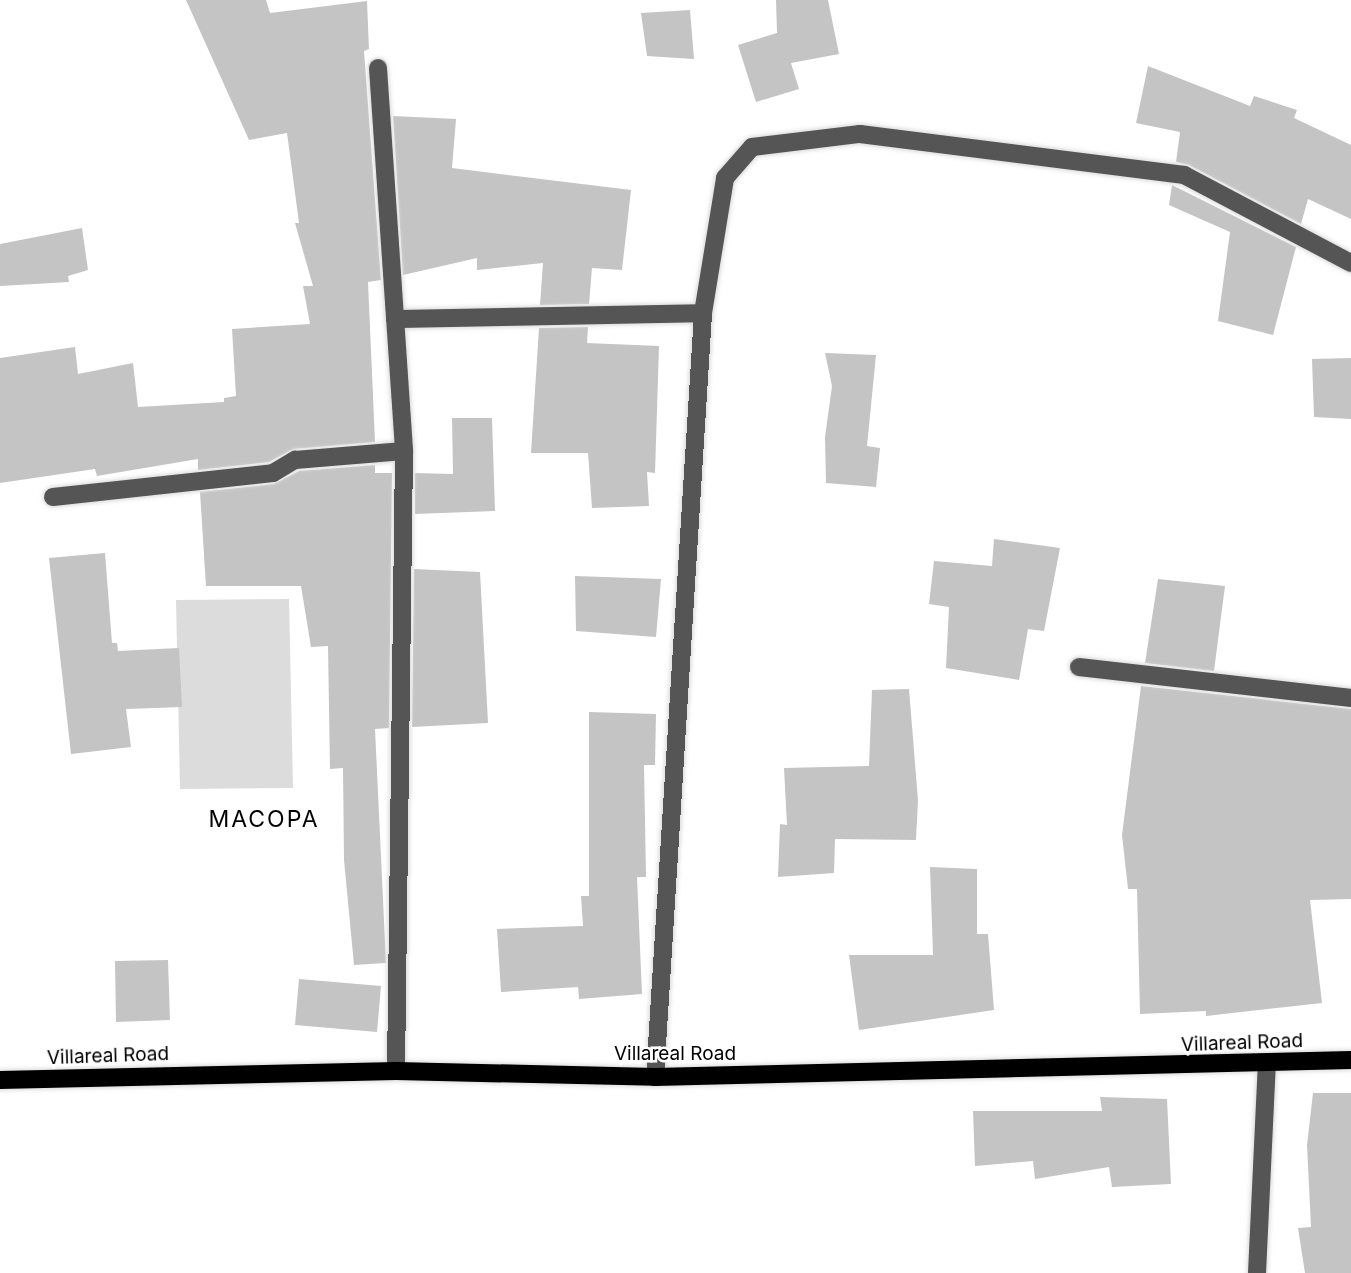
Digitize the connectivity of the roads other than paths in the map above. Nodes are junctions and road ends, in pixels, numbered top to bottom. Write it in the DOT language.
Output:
graph roads {
  1 [pos="378,68"];
  2 [pos="1351,262"];
  3 [pos="703,313"];
  4 [pos="396,319"];
  5 [pos="404,452"];
  6 [pos="53,497"];
  7 [pos="1079,667"];
  8 [pos="1351,698"];
  9 [pos="1351,1060"];
  10 [pos="1267,1065"];
  11 [pos="396,1071"];
  12 [pos="655,1077"];
  13 [pos="0,1080"];
  14 [pos="1258,1273"];
  1 -- 4 [label="street"];
  2 -- 3 [label="street"];
  3 -- 4 [label="street"];
  3 -- 12 [label="street"];
  4 -- 5 [label="street"];
  5 -- 6 [label="street"];
  5 -- 11 [label="street"];
  7 -- 8 [label="street"];
  9 -- 10 [label="main road, Villareal Road"];
  10 -- 12 [label="main road, Villareal Road"];
  10 -- 14 [label="street"];
  11 -- 12 [label="main road, Villareal Road"];
  11 -- 13 [label="main road, Villareal Road"];
}
